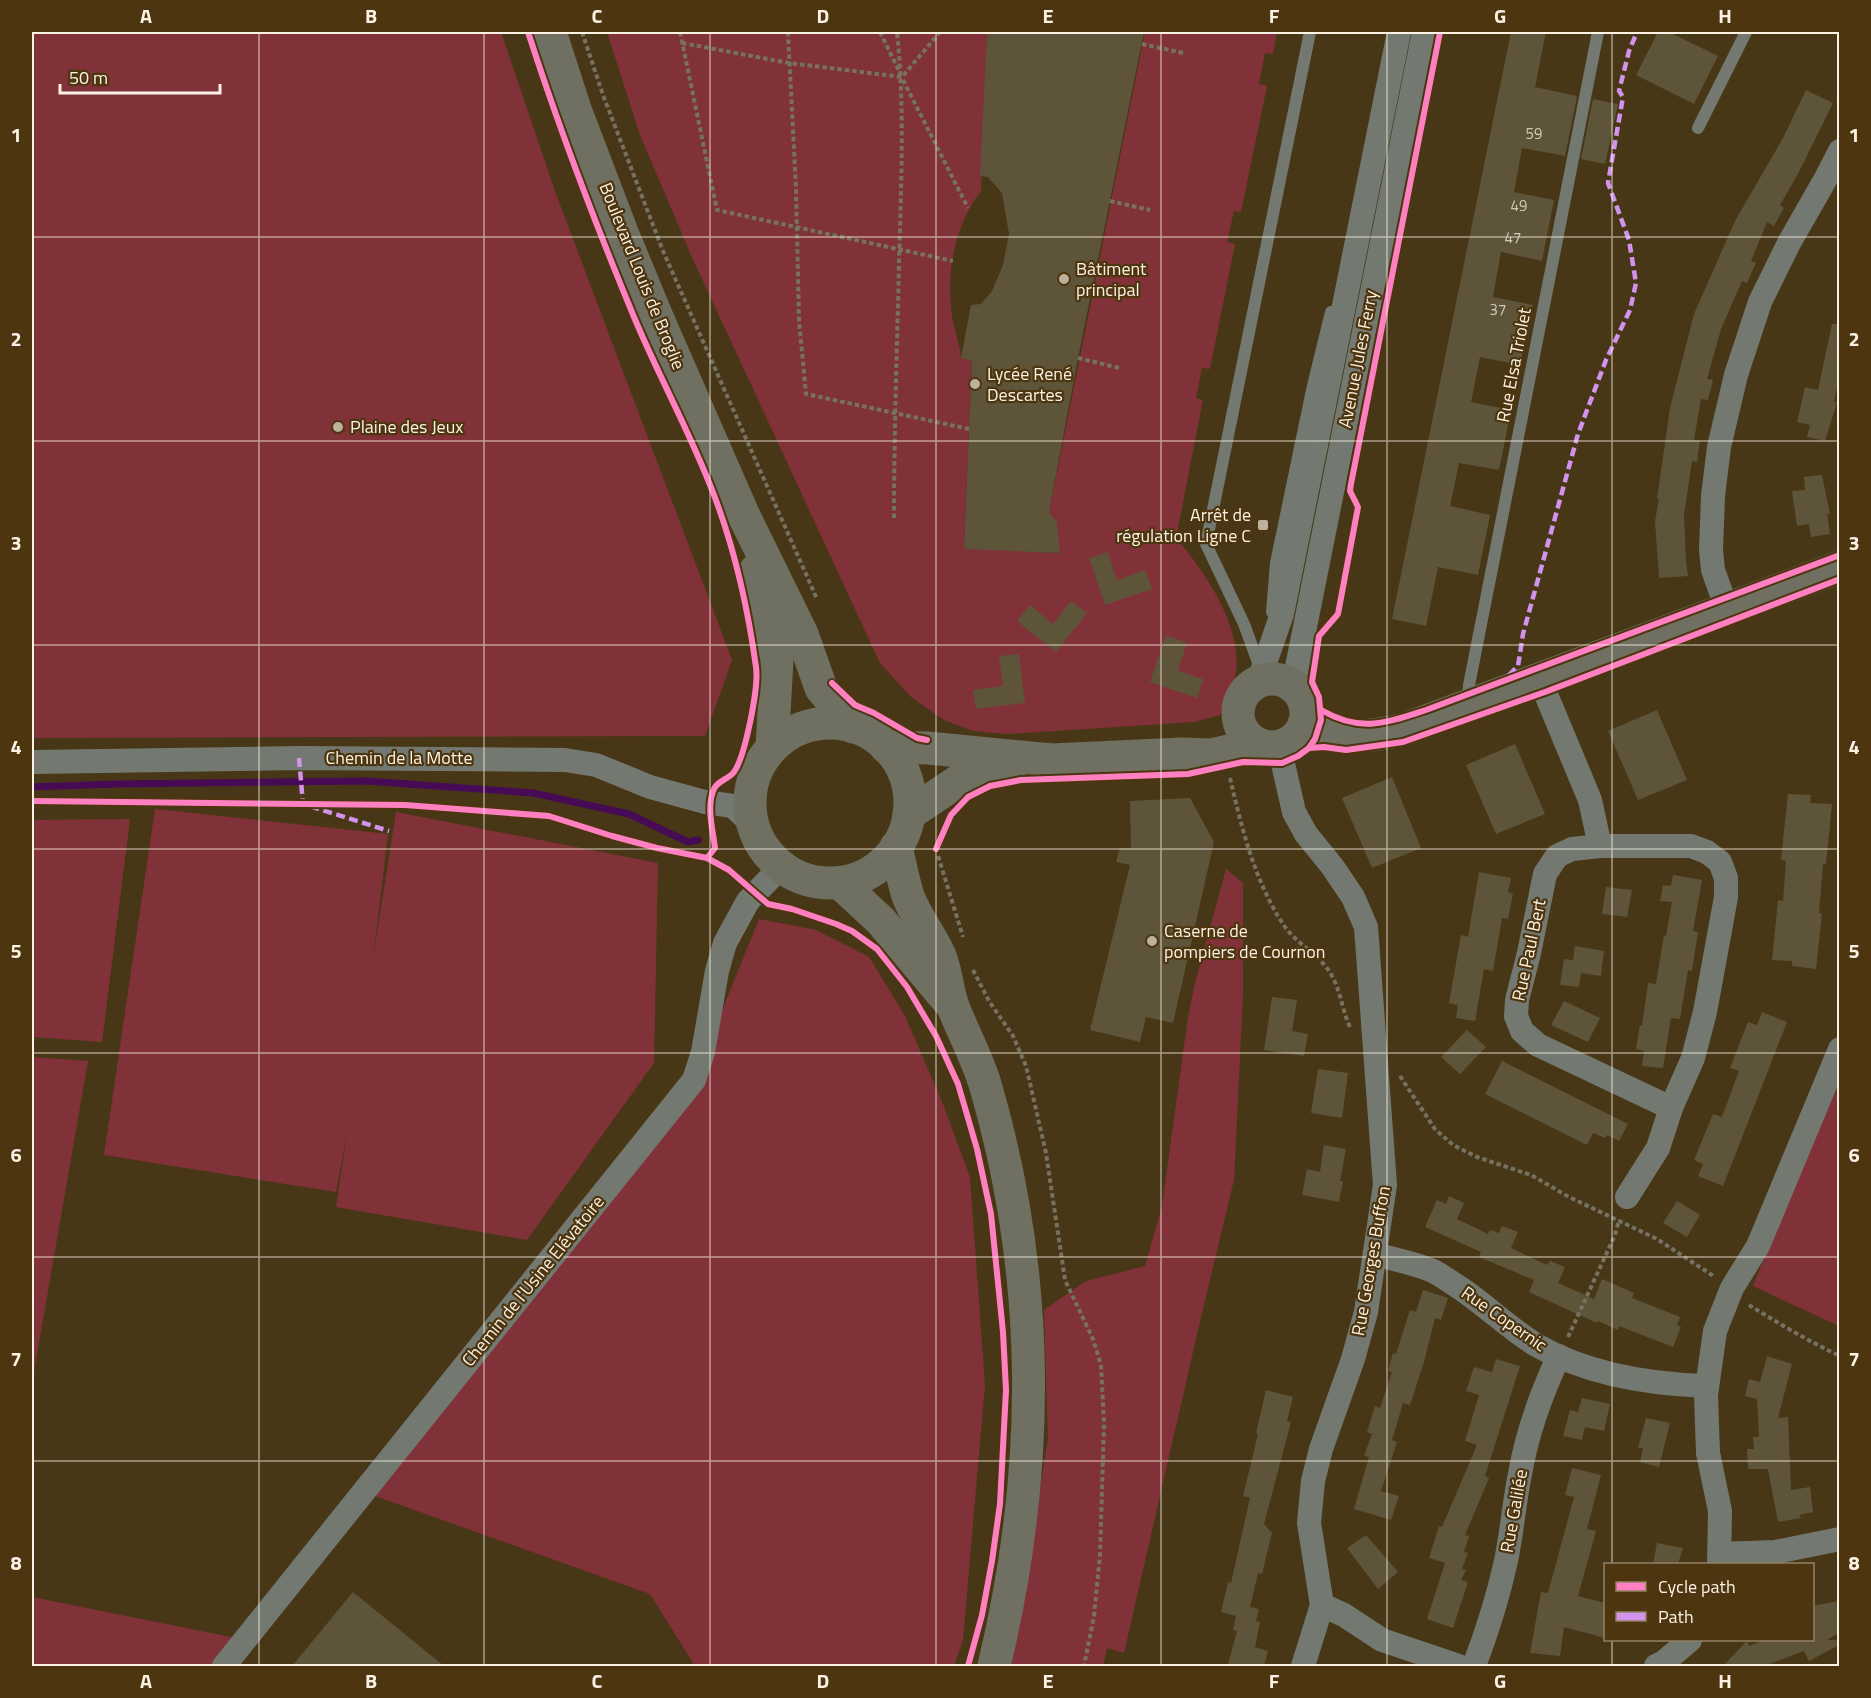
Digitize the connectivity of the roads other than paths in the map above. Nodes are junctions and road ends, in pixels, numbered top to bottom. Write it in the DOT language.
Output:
graph roads {
  1 [pos="550,32"];
  2 [pos="1310,32"];
  3 [pos="1389,32"];
  4 [pos="1399,32"];
  5 [pos="1424,32"];
  6 [pos="1598,32"];
  7 [pos="1746,32"];
  8 [pos="1698,128"];
  9 [pos="1839,151"];
  10 [pos="744,516"];
  11 [pos="1839,567"];
  12 [pos="1727,609"];
  13 [pos="1270,647"];
  14 [pos="1259,677"];
  15 [pos="1540,680"];
  16 [pos="1293,687"];
  17 [pos="1469,706"];
  18 [pos="1304,725"];
  19 [pos="853,727"];
  20 [pos="1259,737"];
  21 [pos="772,747"];
  22 [pos="886,747"];
  23 [pos="1182,754"];
  24 [pos="1052,760"];
  25 [pos="32,762"];
  26 [pos="909,814"];
  27 [pos="752,824"];
  28 [pos="1600,846"];
  29 [pos="896,847"];
  30 [pos="781,867"];
  31 [pos="840,883"];
  32 [pos="953,1007"];
  33 [pos="1839,1049"];
  34 [pos="1671,1108"];
  35 [pos="1623,1209"];
  36 [pos="1376,1254"];
  37 [pos="1559,1356"];
  38 [pos="1706,1386"];
  39 [pos="1839,1539"];
  40 [pos="1719,1559"];
  41 [pos="1322,1605"];
  42 [pos="1689,1641"];
  43 [pos="224,1666"];
  44 [pos="994,1666"];
  45 [pos="1304,1666"];
  46 [pos="1459,1666"];
  47 [pos="1474,1666"];
  48 [pos="1656,1666"];
  1 -- 10 [label="main road, Boulevard Louis de Broglie"];
  2 -- 14 [label="lane"];
  3 -- 13 [label="lane"];
  4 -- 13 [label="street, Avenue Jules Ferry"];
  5 -- 16 [label="street, Avenue Jules Ferry"];
  6 -- 17 [label="lane, Rue Elsa Triolet"];
  7 -- 8 [label="lane"];
  9 -- 12 [label="street"];
  10 -- 19 [label="main road, Boulevard Louis de Broglie"];
  10 -- 21 [label="main road, Boulevard Louis de Broglie"];
  11 -- 12 [label="main road"];
  12 -- 15 [label="main road"];
  13 -- 14 [label="street, Avenue Jules Ferry"];
  14 -- 16 [label="main road"];
  14 -- 20 [label="main road"];
  15 -- 17 [label="main road"];
  15 -- 28 [label="street"];
  16 -- 18 [label="main road"];
  17 -- 18 [label="main road"];
  18 -- 20 [label="main road"];
  19 -- 21 [label="main road"];
  19 -- 22 [label="main road"];
  20 -- 23 [label="main road"];
  20 -- 23 [label="main road"];
  20 -- 36 [label="street, Rue Georges Buffon"];
  21 -- 27 [label="main road"];
  22 -- 24 [label="main road"];
  22 -- 26 [label="main road"];
  23 -- 24 [label="main road"];
  24 -- 26 [label="main road"];
  25 -- 27 [label="street, Chemin de la Motte"];
  26 -- 29 [label="main road"];
  27 -- 30 [label="main road"];
  28 -- 34 [label="street, Rue Paul Bert"];
  28 -- 34 [label="street, Rue Paul Bert"];
  29 -- 31 [label="main road"];
  29 -- 32 [label="main road"];
  30 -- 31 [label="main road"];
  30 -- 43 [label="street, Chemin de l'Usine Elévatoire"];
  31 -- 32 [label="main road"];
  32 -- 44 [label="main road"];
  33 -- 38 [label="street"];
  34 -- 35 [label="street, Rue Paul Bert"];
  36 -- 37 [label="street, Rue Copernic"];
  36 -- 41 [label="street, Rue Georges Buffon"];
  37 -- 38 [label="street, Rue Copernic"];
  37 -- 47 [label="street, Rue Galilée"];
  38 -- 40 [label="street"];
  39 -- 40 [label="street"];
  41 -- 45 [label="street"];
  41 -- 46 [label="street"];
  42 -- 48 [label="street"];
}
